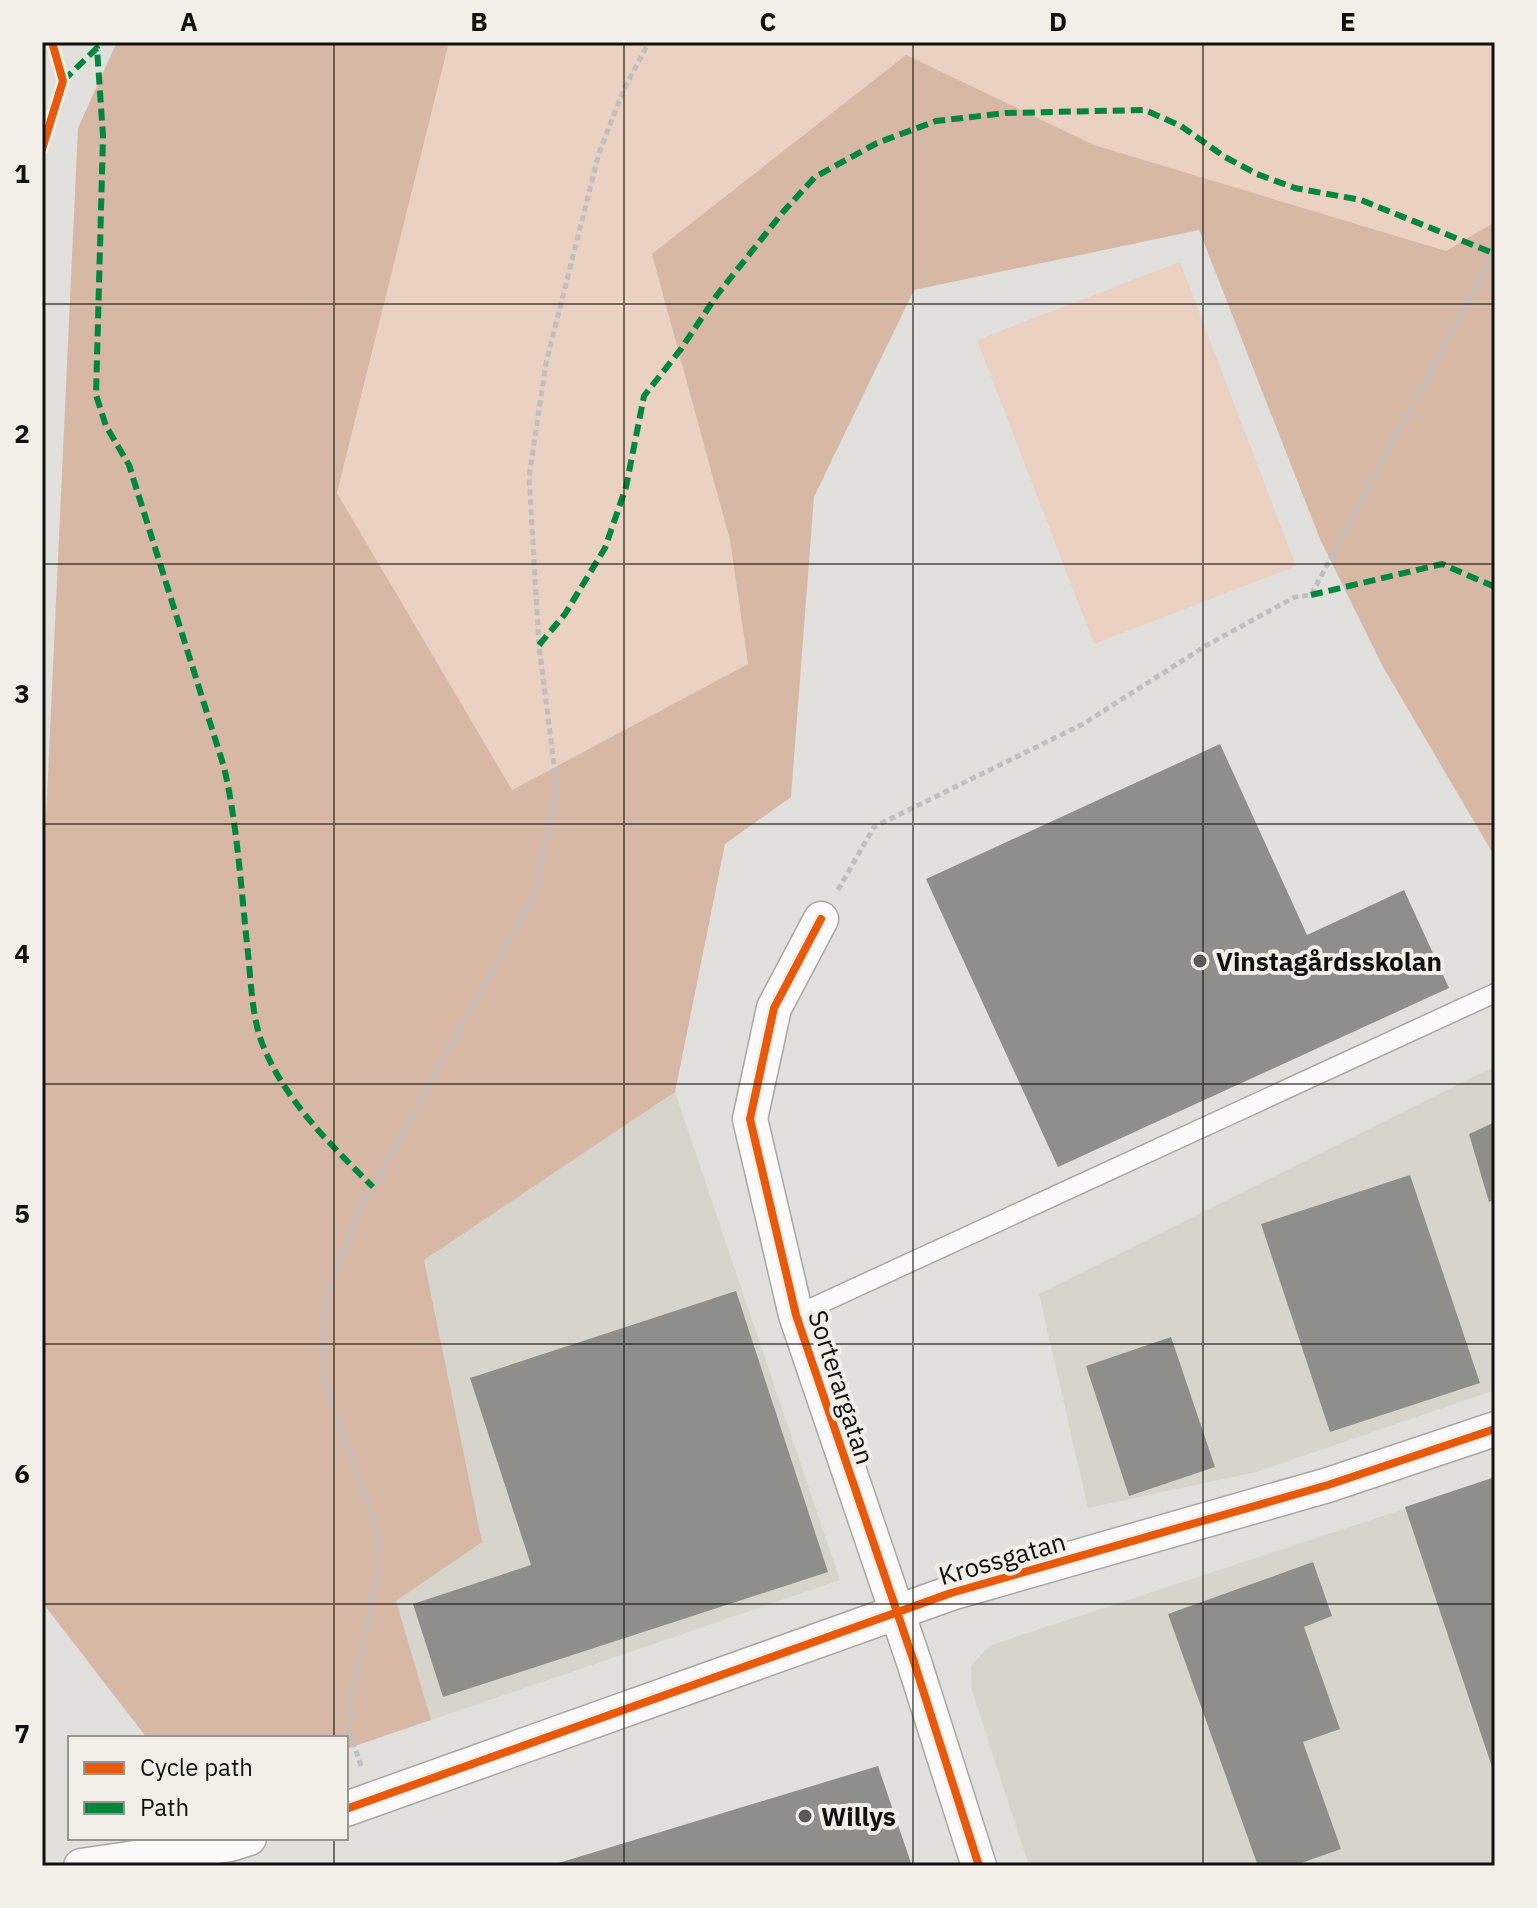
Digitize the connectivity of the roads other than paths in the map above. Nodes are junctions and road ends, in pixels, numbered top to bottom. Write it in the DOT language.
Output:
graph roads {
  1 [pos="821,919"];
  2 [pos="1495,993"];
  3 [pos="796,1315"];
  4 [pos="1495,1429"];
  5 [pos="896,1612"];
  6 [pos="359,1805"];
  7 [pos="243,1840"];
  8 [pos="81,1866"];
  9 [pos="92,1866"];
  10 [pos="979,1866"];
  1 -- 3 [label="street, Sorterargatan"];
  2 -- 3 [label="lane"];
  3 -- 5 [label="street, Sorterargatan"];
  4 -- 5 [label="street, Krossgatan"];
  5 -- 6 [label="street, Krossgatan"];
  5 -- 10 [label="street, Sorterargatan"];
  7 -- 9 [label="street"];
  8 -- 9 [label="street"];
}
